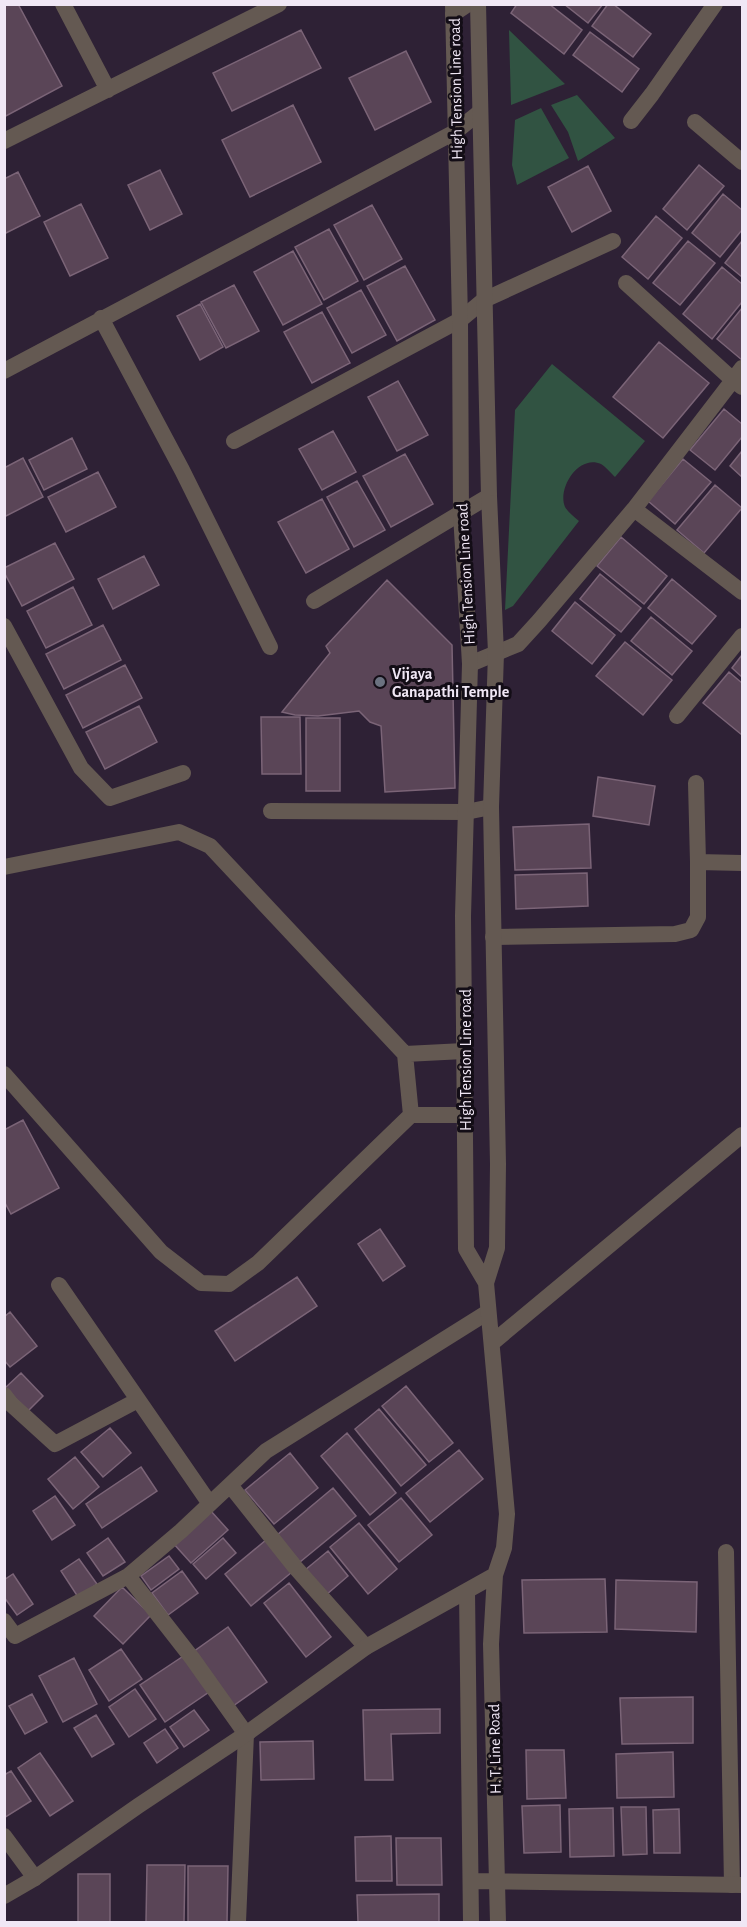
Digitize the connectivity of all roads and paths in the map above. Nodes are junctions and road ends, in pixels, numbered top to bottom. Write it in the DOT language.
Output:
graph roads {
  1 [pos="63,4"];
  2 [pos="279,4"];
  3 [pos="468,4"];
  4 [pos="478,4"];
  5 [pos="715,4"];
  6 [pos="453,9"];
  7 [pos="108,90"];
  8 [pos="480,112"];
  9 [pos="631,121"];
  10 [pos="695,122"];
  11 [pos="455,132"];
  12 [pos="4,141"];
  13 [pos="742,162"];
  14 [pos="613,241"];
  15 [pos="627,283"];
  16 [pos="484,300"];
  17 [pos="101,318"];
  18 [pos="460,320"];
  19 [pos="4,371"];
  20 [pos="739,378"];
  21 [pos="234,441"];
  22 [pos="489,496"];
  23 [pos="634,509"];
  24 [pos="461,514"];
  25 [pos="742,592"];
  26 [pos="314,601"];
  27 [pos="4,626"];
  28 [pos="742,636"];
  29 [pos="270,647"];
  30 [pos="496,653"];
  31 [pos="470,664"];
  32 [pos="677,716"];
  33 [pos="183,773"];
  34 [pos="696,783"];
  35 [pos="491,807"];
  36 [pos="271,811"];
  37 [pos="466,813"];
  38 [pos="698,862"];
  39 [pos="742,863"];
  40 [pos="4,867"];
  41 [pos="493,938"];
  42 [pos="465,1051"];
  43 [pos="405,1054"];
  44 [pos="4,1074"];
  45 [pos="411,1115"];
  46 [pos="465,1115"];
  47 [pos="742,1135"];
  48 [pos="486,1283"];
  49 [pos="59,1285"];
  50 [pos="488,1312"];
  51 [pos="492,1343"];
  52 [pos="138,1400"];
  53 [pos="7,1402"];
  54 [pos="231,1485"];
  55 [pos="210,1504"];
  56 [pos="726,1552"];
  57 [pos="495,1575"];
  58 [pos="128,1576"];
  59 [pos="467,1591"];
  60 [pos="4,1621"];
  61 [pos="366,1647"];
  62 [pos="735,1653"];
  63 [pos="246,1734"];
  64 [pos="4,1836"];
  65 [pos="35,1878"];
  66 [pos="472,1881"];
  67 [pos="497,1881"];
  68 [pos="737,1885"];
  69 [pos="4,1896"];
  70 [pos="238,1923"];
  71 [pos="471,1923"];
  72 [pos="498,1923"];
  1 -- 7 [label="street"];
  2 -- 7 [label="street"];
  3 -- 6 [label="street"];
  4 -- 8 [label="street, High Tension Line road"];
  5 -- 9 [label="street"];
  6 -- 11 [label="street, High Tension Line road"];
  7 -- 12 [label="street"];
  8 -- 11 [label="street"];
  8 -- 16 [label="street, High Tension Line road"];
  10 -- 13 [label="street"];
  11 -- 17 [label="street"];
  11 -- 18 [label="street, High Tension Line road"];
  14 -- 16 [label="street"];
  15 -- 20 [label="street"];
  16 -- 18 [label="street"];
  16 -- 22 [label="street, High Tension Line road"];
  17 -- 19 [label="street"];
  17 -- 29 [label="street"];
  18 -- 21 [label="street"];
  18 -- 24 [label="street, High Tension Line road"];
  20 -- 23 [label="street"];
  22 -- 24 [label="street"];
  22 -- 30 [label="street, High Tension Line road"];
  23 -- 25 [label="street"];
  23 -- 30 [label="street"];
  24 -- 26 [label="street"];
  24 -- 31 [label="street, High Tension Line road"];
  27 -- 33 [label="street"];
  28 -- 32 [label="street"];
  30 -- 31 [label="street"];
  30 -- 35 [label="street, High Tension Line road"];
  31 -- 37 [label="street, High Tension Line road"];
  34 -- 38 [label="street"];
  35 -- 37 [label="street"];
  35 -- 41 [label="street, High Tension Line road"];
  36 -- 37 [label="street"];
  37 -- 42 [label="street, High Tension Line road"];
  38 -- 39 [label="street"];
  38 -- 41 [label="street"];
  40 -- 43 [label="street"];
  41 -- 48 [label="street, High Tension Line road"];
  42 -- 43 [label="street"];
  42 -- 46 [label="street, High Tension Line road"];
  43 -- 45 [label="street"];
  44 -- 45 [label="street"];
  45 -- 46 [label="street"];
  46 -- 48 [label="street, High Tension Line road"];
  47 -- 51 [label="street"];
  48 -- 50 [label="street, High Tension Line road"];
  49 -- 52 [label="street"];
  50 -- 51 [label="street, High Tension Line road"];
  50 -- 54 [label="street"];
  51 -- 57 [label="street, High Tension Line road"];
  52 -- 53 [label="street"];
  52 -- 55 [label="street"];
  54 -- 55 [label="street"];
  54 -- 61 [label="street"];
  55 -- 58 [label="street"];
  56 -- 62 [label="street"];
  57 -- 59 [label="street"];
  57 -- 67 [label="street, H. T. Line Road"];
  58 -- 60 [label="street"];
  58 -- 63 [label="street"];
  59 -- 61 [label="street"];
  59 -- 66 [label="street, H. T. Line Road"];
  61 -- 63 [label="street"];
  62 -- 68 [label="street"];
  63 -- 65 [label="street"];
  63 -- 70 [label="street"];
  64 -- 65 [label="street"];
  65 -- 69 [label="street"];
  66 -- 67 [label="street"];
  66 -- 71 [label="street, H. T. Line Road"];
  67 -- 68 [label="street"];
  67 -- 72 [label="street, H. T. Line Road"];
}
